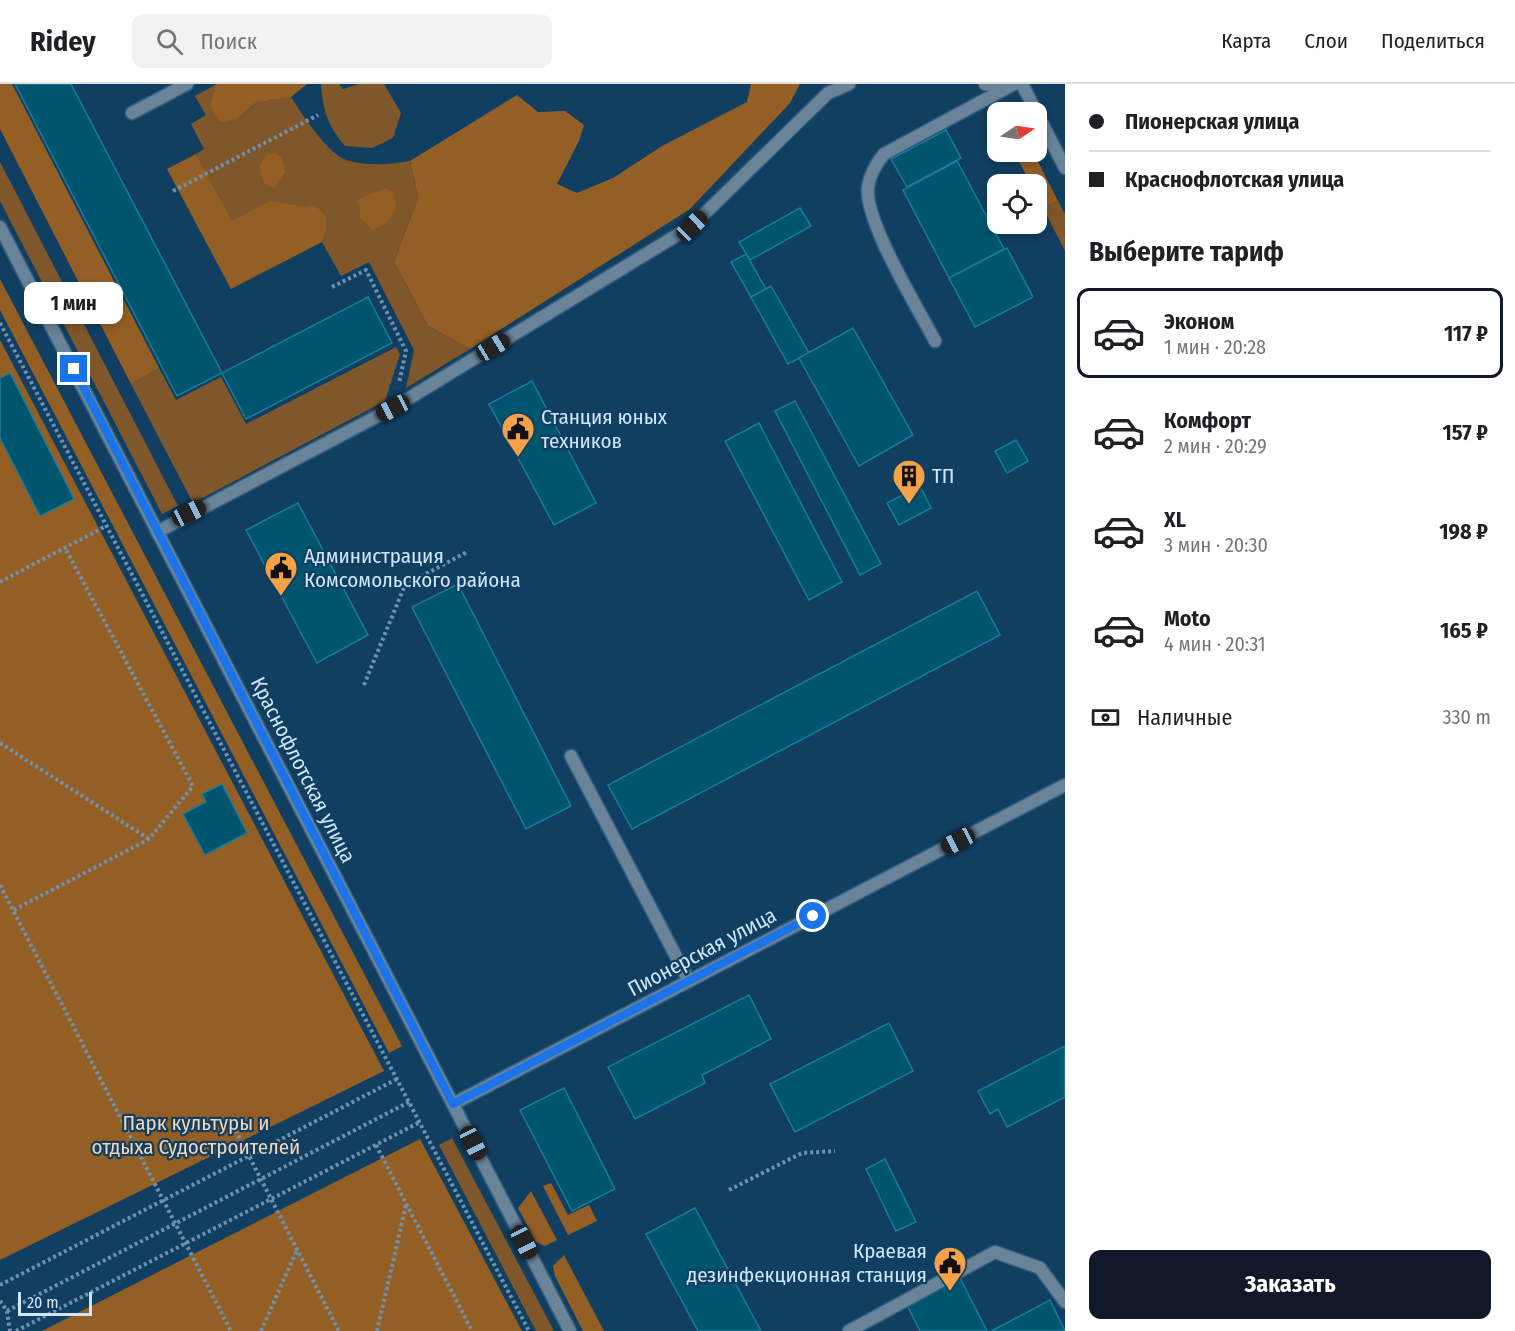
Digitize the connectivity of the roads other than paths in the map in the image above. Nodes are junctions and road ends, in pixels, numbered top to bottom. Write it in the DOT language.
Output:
graph roads {
  1 [pos="187,84"];
  2 [pos="849,84"];
  3 [pos="985,84"];
  4 [pos="1022,84"];
  5 [pos="1011,86"];
  6 [pos="132,113"];
  7 [pos="1065,168"];
  8 [pos="0,227"];
  9 [pos="935,341"];
  10 [pos="157,531"];
  11 [pos="571,756"];
  12 [pos="1065,785"];
  13 [pos="689,981"];
  14 [pos="453,1104"];
  15 [pos="1065,1302"];
  16 [pos="854,1330"];
  17 [pos="570,1331"];
  1 -- 6 [label="street"];
  2 -- 10 [label="street"];
  3 -- 5 [label="street"];
  4 -- 7 [label="street"];
  5 -- 9 [label="street"];
  8 -- 10 [label="street, Краснофлотская улица"];
  10 -- 14 [label="street, Краснофлотская улица"];
  11 -- 13 [label="street"];
  12 -- 13 [label="street, Пионерская улица"];
  13 -- 14 [label="street, Пионерская улица"];
  14 -- 17 [label="street, Краснофлотская улица"];
  15 -- 16 [label="street"];
}
